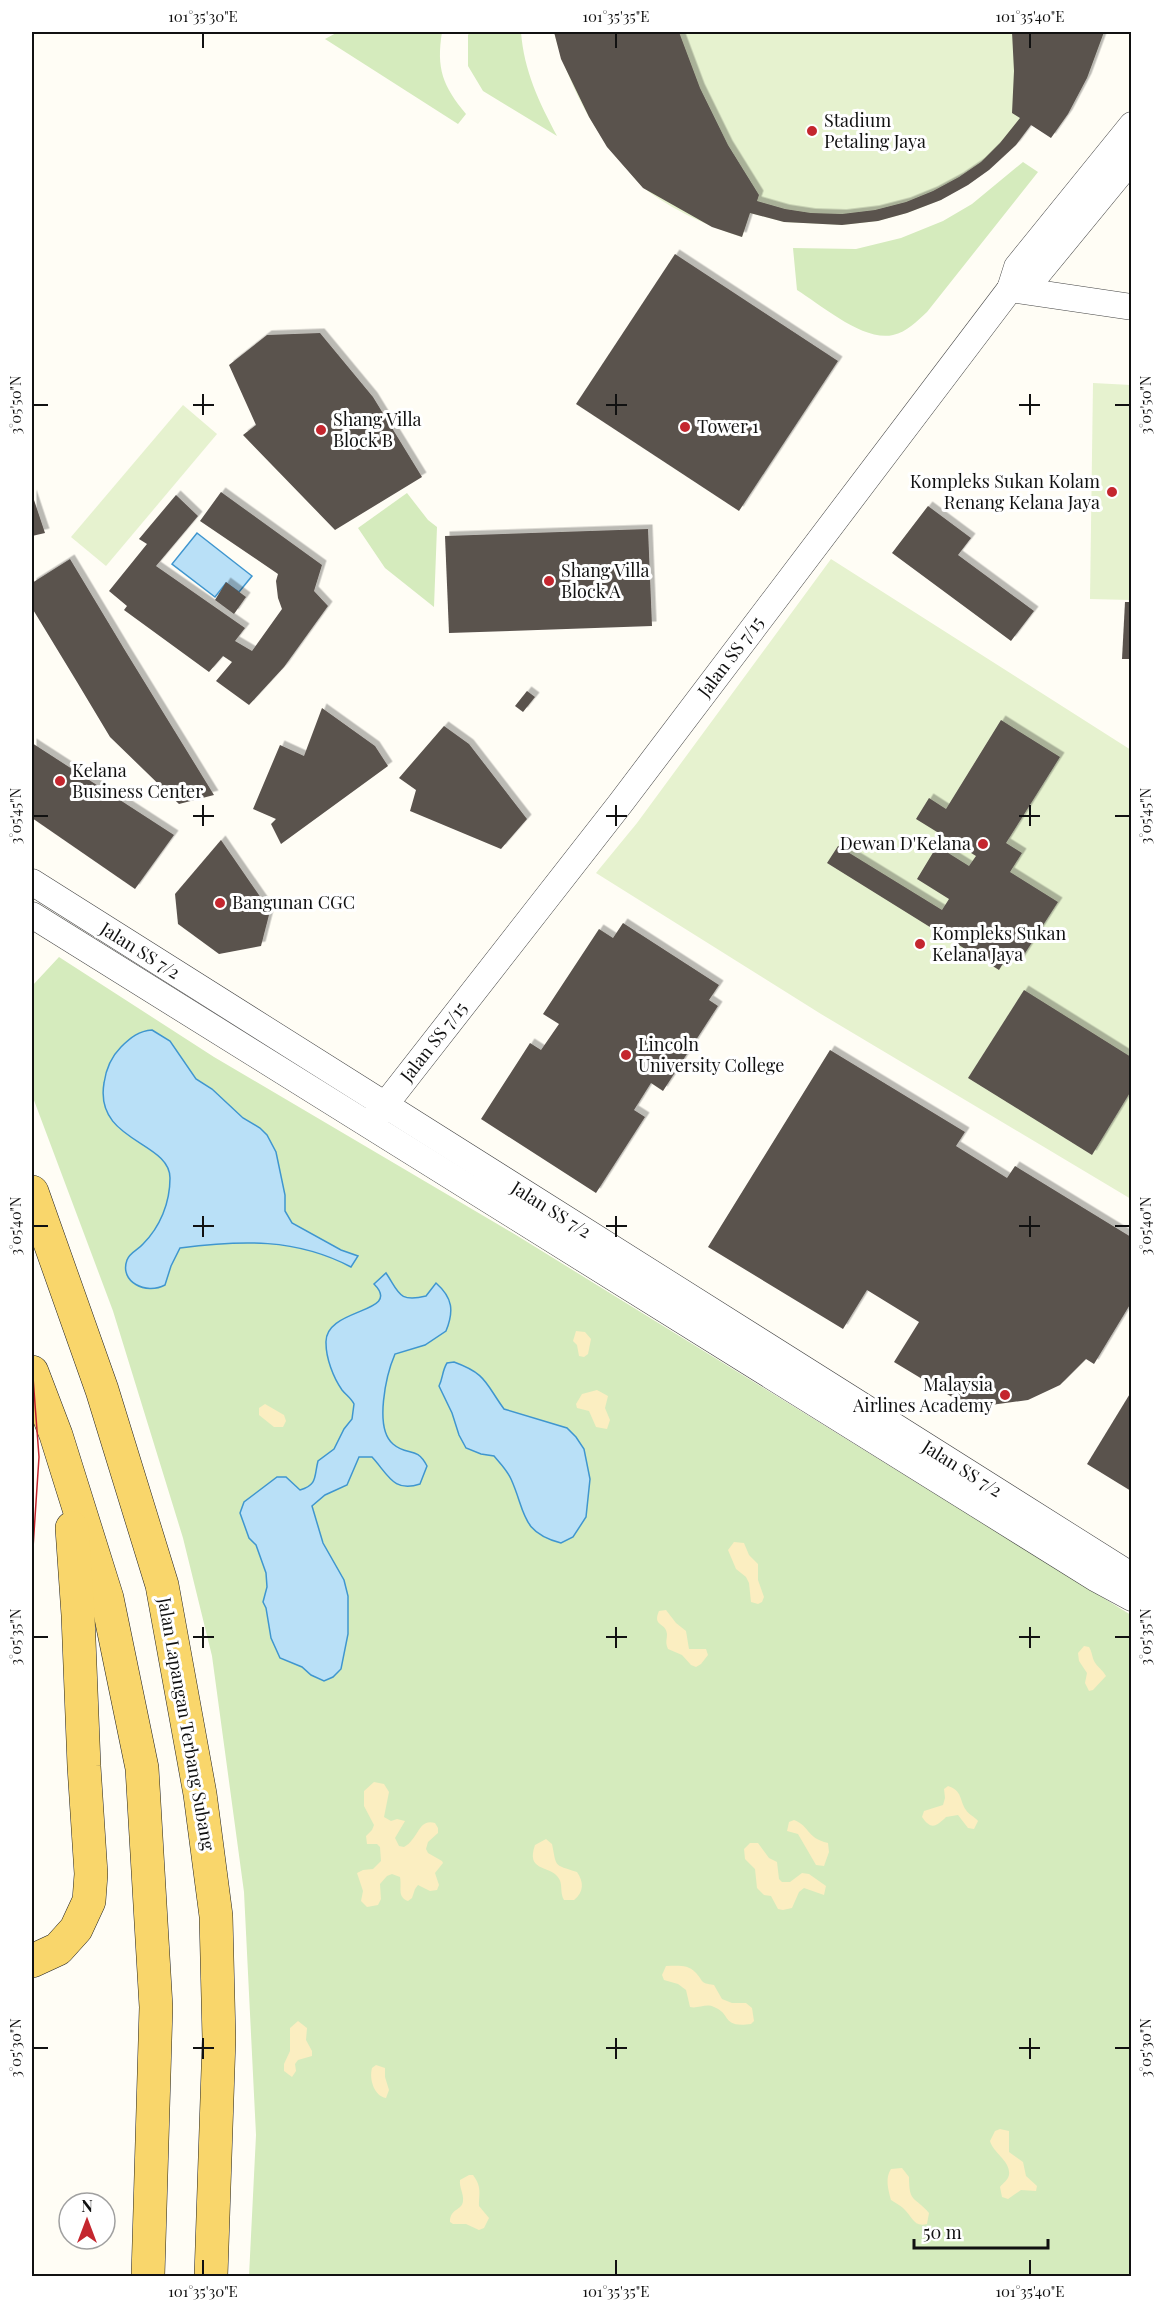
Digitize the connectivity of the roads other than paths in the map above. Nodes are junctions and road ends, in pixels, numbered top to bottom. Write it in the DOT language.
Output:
graph roads {
  1 [pos="1131,125"];
  2 [pos="1121,160"];
  3 [pos="1010,289"];
  4 [pos="1131,307"];
  5 [pos="32,882"];
  6 [pos="32,915"];
  7 [pos="385,1105"];
  8 [pos="369,1125"];
  9 [pos="32,1192"];
  10 [pos="32,1372"];
  11 [pos="67,1474"];
  12 [pos="1130,1588"];
  13 [pos="32,1961"];
  14 [pos="148,2274"];
  15 [pos="211,2277"];
  1 -- 2 [label="street"];
  2 -- 3 [label="street"];
  2 -- 3 [label="street, Jalan SS 7/15"];
  3 -- 4 [label="street"];
  3 -- 7 [label="street, Jalan SS 7/15"];
  5 -- 7 [label="street, Jalan SS 7/2"];
  6 -- 8 [label="street, Jalan SS 7/2"];
  7 -- 8 [label="street, Jalan SS 7/15"];
  7 -- 12 [label="street, Jalan SS 7/2"];
  8 -- 12 [label="street, Jalan SS 7/2"];
  9 -- 15 [label="main road, Jalan Lapangan Terbang Subang"];
  10 -- 11 [label="main road"];
  11 -- 13 [label="main road"];
  11 -- 14 [label="main road"];
}
